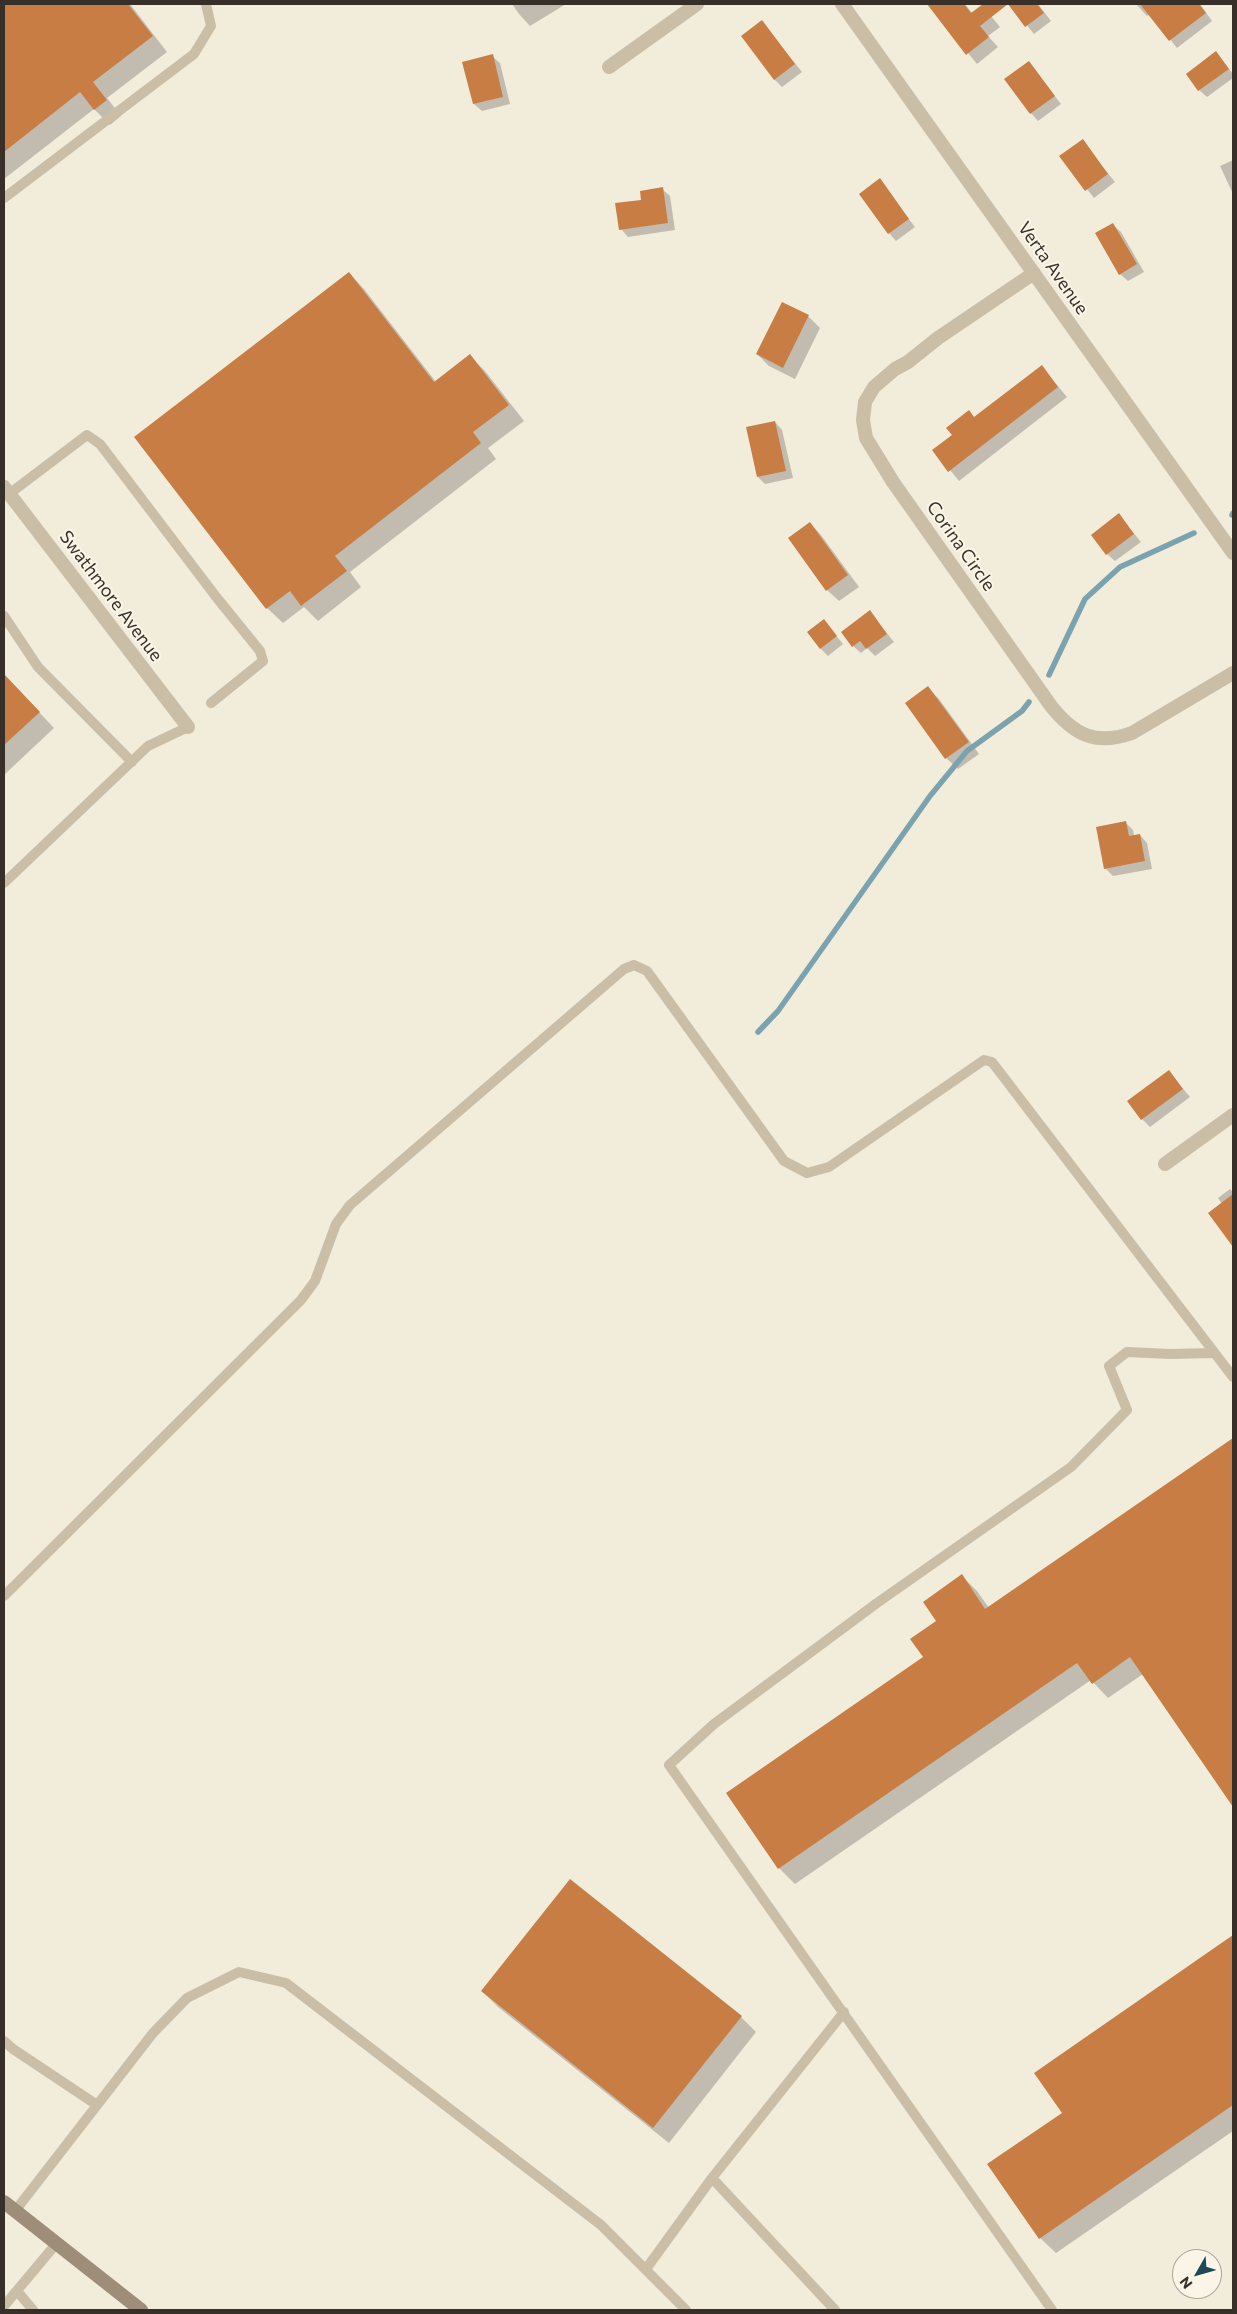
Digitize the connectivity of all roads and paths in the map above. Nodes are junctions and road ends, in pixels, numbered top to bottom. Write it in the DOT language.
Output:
graph roads {
  1 [pos="206,4"];
  2 [pos="697,4"];
  3 [pos="842,4"];
  4 [pos="609,67"];
  5 [pos="4,198"];
  6 [pos="1034,272"];
  7 [pos="6,490"];
  8 [pos="1233,554"];
  9 [pos="4,616"];
  10 [pos="1233,673"];
  11 [pos="211,703"];
  12 [pos="188,728"];
  13 [pos="132,762"];
  14 [pos="4,883"];
  15 [pos="1233,1115"];
  16 [pos="1165,1164"];
  17 [pos="1214,1353"];
  18 [pos="1233,1377"];
  19 [pos="4,1596"];
  20 [pos="844,2012"];
  21 [pos="4,2041"];
  22 [pos="97,2105"];
  23 [pos="712,2178"];
  24 [pos="4,2202"];
  25 [pos="15,2211"];
  26 [pos="56,2244"];
  27 [pos="646,2269"];
  28 [pos="17,2291"];
  29 [pos="4,2306"];
  30 [pos="33,2310"];
  31 [pos="141,2310"];
  32 [pos="686,2310"];
  33 [pos="835,2310"];
  34 [pos="1052,2310"];
  1 -- 5 [label="lane"];
  2 -- 4 [label="street"];
  3 -- 6 [label="street, Verta Avenue"];
  6 -- 8 [label="street, Verta Avenue"];
  6 -- 10 [label="street, Corina Circle"];
  7 -- 11 [label="lane"];
  7 -- 12 [label="street, Swathmore Avenue"];
  9 -- 13 [label="lane"];
  12 -- 13 [label="lane"];
  13 -- 14 [label="lane"];
  15 -- 16 [label="street"];
  17 -- 18 [label="lane"];
  17 -- 19 [label="lane"];
  17 -- 20 [label="lane"];
  20 -- 23 [label="lane"];
  20 -- 34 [label="lane"];
  21 -- 22 [label="lane"];
  22 -- 25 [label="lane"];
  22 -- 27 [label="lane"];
  23 -- 27 [label="lane"];
  23 -- 33 [label="lane"];
  24 -- 25 [label="main road"];
  25 -- 26 [label="main road"];
  26 -- 28 [label="lane"];
  26 -- 31 [label="main road"];
  27 -- 32 [label="lane"];
  28 -- 29 [label="lane"];
  28 -- 30 [label="lane"];
}
